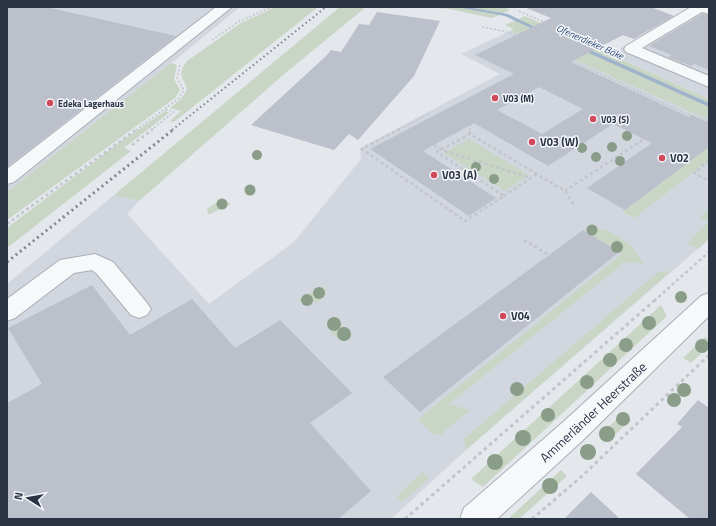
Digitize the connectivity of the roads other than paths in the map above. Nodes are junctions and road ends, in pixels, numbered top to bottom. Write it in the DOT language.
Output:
graph roads {
  1 [pos="225,7"];
  2 [pos="709,10"];
  3 [pos="709,82"];
  4 [pos="7,178"];
  5 [pos="709,302"];
  6 [pos="139,309"];
  7 [pos="7,312"];
  8 [pos="475,519"];
  1 -- 4 [label="street"];
  2 -- 3 [label="street"];
  5 -- 8 [label="street, Ammerländer Heerstraße"];
  6 -- 7 [label="street"];
}
